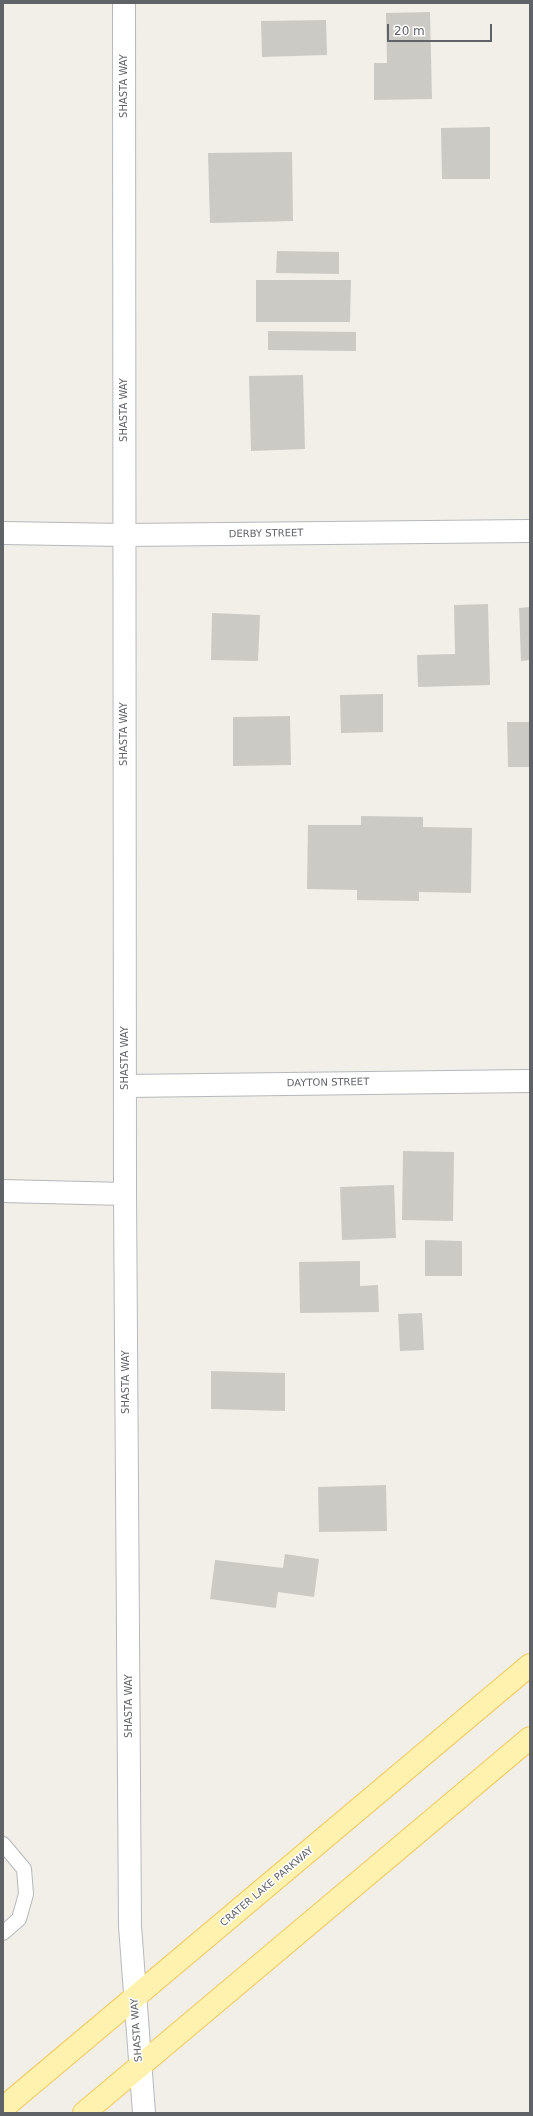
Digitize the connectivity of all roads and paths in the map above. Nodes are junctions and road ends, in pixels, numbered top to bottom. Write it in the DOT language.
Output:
graph roads {
  1 [pos="124,3"];
  2 [pos="530,532"];
  3 [pos="3,533"];
  4 [pos="124,535"];
  5 [pos="530,1080"];
  6 [pos="125,1086"];
  7 [pos="3,1191"];
  8 [pos="125,1194"];
  9 [pos="530,1665"];
  10 [pos="530,1738"];
  11 [pos="3,1844"];
  12 [pos="3,1933"];
  13 [pos="135,1997"];
  14 [pos="140,2066"];
  15 [pos="3,2108"];
  16 [pos="84,2113"];
  17 [pos="144,2113"];
  1 -- 4 [label="main road, SHASTA WAY"];
  2 -- 4 [label="main road, DERBY STREET"];
  3 -- 4 [label="main road, DERBY STREET"];
  4 -- 6 [label="main road, SHASTA WAY"];
  5 -- 6 [label="main road, DAYTON STREET"];
  6 -- 8 [label="main road, SHASTA WAY"];
  7 -- 8 [label="main road"];
  8 -- 13 [label="main road, SHASTA WAY"];
  9 -- 13 [label="main road, CRATER LAKE PARKWAY"];
  10 -- 14 [label="main road"];
  11 -- 12 [label="lane"];
  13 -- 14 [label="main road, SHASTA WAY"];
  13 -- 15 [label="main road, CRATER LAKE PARKWAY"];
  14 -- 16 [label="main road"];
  14 -- 17 [label="main road, SHASTA WAY"];
}
